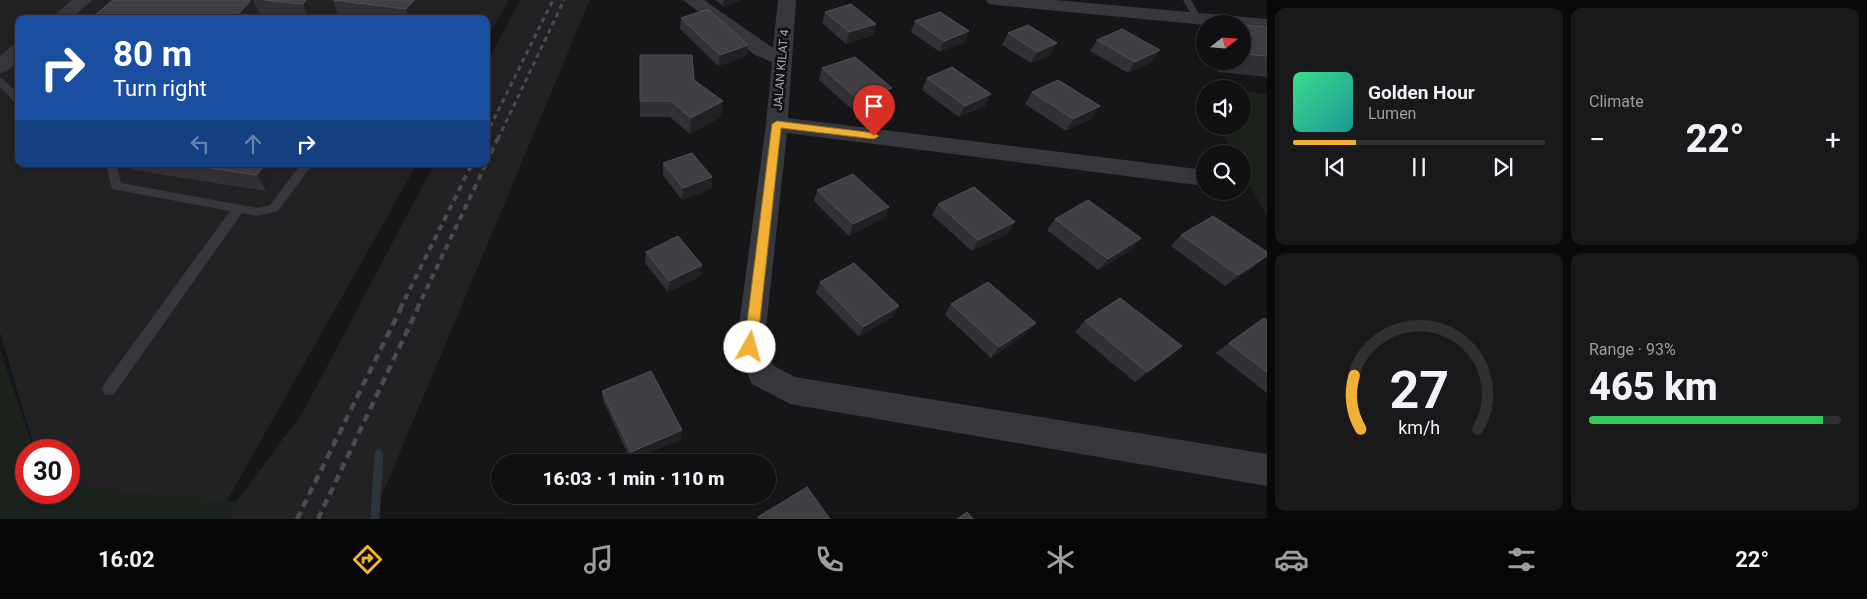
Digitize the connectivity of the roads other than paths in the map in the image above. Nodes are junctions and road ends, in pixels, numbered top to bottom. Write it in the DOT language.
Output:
graph roads {
  1 [pos="83,0"];
  2 [pos="692,0"];
  3 [pos="787,0"];
  4 [pos="995,0"];
  5 [pos="1187,0"];
  6 [pos="64,15"];
  7 [pos="1196,15"];
  8 [pos="1196,18"];
  9 [pos="1251,23"];
  10 [pos="1267,25"];
  11 [pos="15,54"];
  12 [pos="782,59"];
  13 [pos="0,67"];
  14 [pos="0,81"];
  15 [pos="15,96"];
  16 [pos="777,124"];
  17 [pos="111,167"];
  18 [pos="305,167"];
  19 [pos="1196,177"];
  20 [pos="239,208"];
  21 [pos="109,389"];
  22 [pos="1267,470"];
  1 -- 6 [label="street"];
  2 -- 12 [label="street"];
  3 -- 12 [label="street, JALAN KILAT 4"];
  4 -- 8 [label="street"];
  5 -- 7 [label="lane"];
  9 -- 10 [label="street"];
  11 -- 13 [label="street"];
  12 -- 16 [label="street, JALAN KILAT 4"];
  14 -- 15 [label="lane"];
  16 -- 19 [label="street"];
  16 -- 22 [label="street, JALAN KILAT 4"];
  17 -- 20 [label="lane"];
  18 -- 20 [label="lane"];
  20 -- 21 [label="lane"];
}
